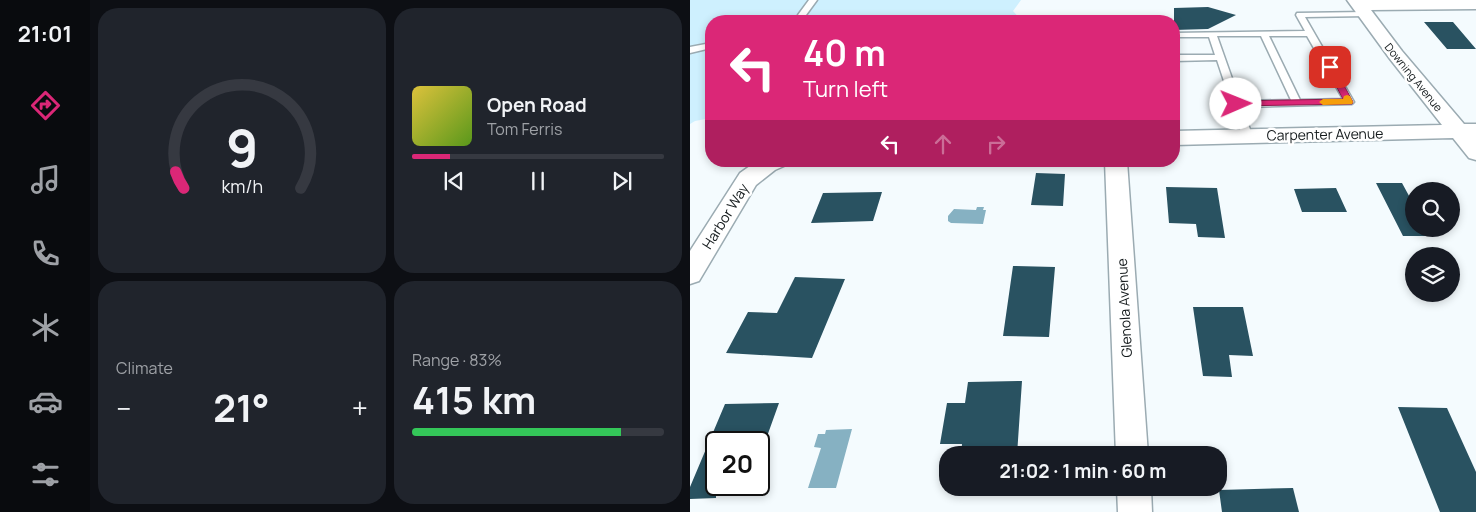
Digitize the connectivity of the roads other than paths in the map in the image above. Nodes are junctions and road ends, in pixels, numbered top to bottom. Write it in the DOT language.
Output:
graph roads {
  1 [pos="813,0"];
  2 [pos="1476,4"];
  3 [pos="1360,7"];
  4 [pos="802,15"];
  5 [pos="1310,33"];
  6 [pos="1212,34"];
  7 [pos="1264,34"];
  8 [pos="1180,35"];
  9 [pos="705,47"];
  10 [pos="690,50"];
  11 [pos="1220,57"];
  12 [pos="1180,58"];
  13 [pos="1297,103"];
  14 [pos="1236,104"];
  15 [pos="1467,131"];
  16 [pos="1247,135"];
  17 [pos="1180,138"];
  18 [pos="1476,153"];
  19 [pos="765,167"];
  20 [pos="1116,167"];
  21 [pos="690,273"];
  22 [pos="1132,446"];
  23 [pos="1134,496"];
  24 [pos="1135,512"];
  1 -- 4 [label="lane"];
  2 -- 3 [label="street"];
  3 -- 5 [label="lane"];
  3 -- 15 [label="street, Downing Avenue"];
  5 -- 7 [label="lane"];
  5 -- 13 [label="lane"];
  6 -- 7 [label="lane"];
  6 -- 8 [label="lane"];
  6 -- 11 [label="lane"];
  7 -- 13 [label="lane"];
  9 -- 10 [label="lane"];
  11 -- 12 [label="lane"];
  11 -- 14 [label="lane"];
  13 -- 14 [label="lane"];
  14 -- 16 [label="lane"];
  15 -- 16 [label="street, Carpenter Avenue"];
  15 -- 18 [label="street, Downing Avenue"];
  16 -- 17 [label="street, Carpenter Avenue"];
  19 -- 21 [label="street, Harbor Way"];
  20 -- 22 [label="street, Glenola Avenue"];
  23 -- 24 [label="street"];
}
